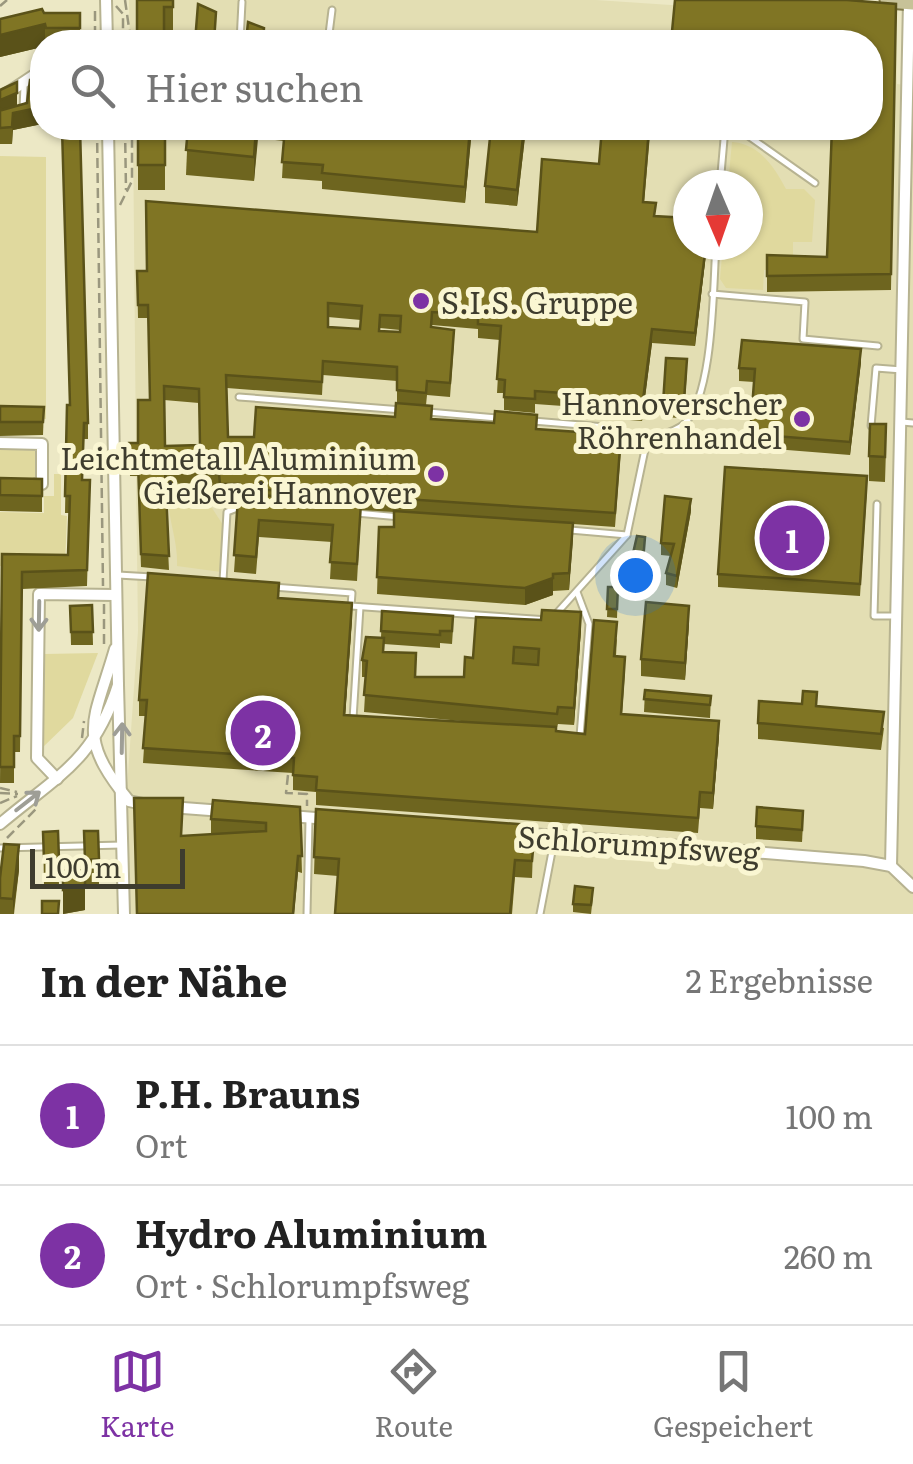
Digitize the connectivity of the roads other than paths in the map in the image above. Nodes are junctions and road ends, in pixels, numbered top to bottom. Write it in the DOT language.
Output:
graph roads {
  1 [pos="106,0"];
  2 [pos="888,0"];
  3 [pos="242,2"];
  4 [pos="911,2"];
  5 [pos="332,10"];
  6 [pos="107,30"];
  7 [pos="241,30"];
  8 [pos="330,30"];
  9 [pos="30,81"];
  10 [pos="24,86"];
  11 [pos="0,98"];
  12 [pos="12,118"];
  13 [pos="910,136"];
  14 [pos="108,140"];
  15 [pos="723,140"];
  16 [pos="753,140"];
  17 [pos="721,170"];
  18 [pos="815,183"];
  19 [pos="909,224"];
  20 [pos="715,260"];
  21 [pos="909,273"];
  22 [pos="712,294"];
  23 [pos="878,346"];
  24 [pos="903,370"];
  25 [pos="238,397"];
  26 [pos="508,419"];
  27 [pos="528,420"];
  28 [pos="906,426"];
  29 [pos="648,440"];
  30 [pos="0,443"];
  31 [pos="28,484"];
  32 [pos="876,504"];
  33 [pos="247,505"];
  34 [pos="342,512"];
  35 [pos="418,518"];
  36 [pos="551,529"];
  37 [pos="627,535"];
  38 [pos="115,576"];
  39 [pos="164,578"];
  40 [pos="241,584"];
  41 [pos="260,586"];
  42 [pos="577,592"];
  43 [pos="110,595"];
  44 [pos="360,607"];
  45 [pos="897,616"];
  46 [pos="110,649"];
  47 [pos="118,685"];
  48 [pos="372,722"];
  49 [pos="580,738"];
  50 [pos="89,749"];
  51 [pos="58,779"];
  52 [pos="121,791"];
  53 [pos="247,813"];
  54 [pos="266,814"];
  55 [pos="308,817"];
  56 [pos="347,820"];
  57 [pos="0,824"];
  58 [pos="498,832"];
  59 [pos="554,836"];
  60 [pos="123,845"];
  61 [pos="0,848"];
  62 [pos="890,866"];
  63 [pos="913,888"];
  64 [pos="124,914"];
  65 [pos="306,914"];
  66 [pos="540,914"];
  1 -- 6 [label="street"];
  2 -- 4 [label="main road"];
  3 -- 7 [label="lane"];
  4 -- 13 [label="street"];
  5 -- 8 [label="lane"];
  9 -- 10 [label="street"];
  10 -- 11 [label="street"];
  10 -- 12 [label="lane"];
  13 -- 19 [label="street"];
  14 -- 38 [label="street"];
  15 -- 17 [label="lane"];
  16 -- 18 [label="lane"];
  19 -- 21 [label="street"];
  20 -- 22 [label="lane"];
  21 -- 24 [label="street"];
  22 -- 23 [label="lane"];
  22 -- 29 [label="lane"];
  24 -- 28 [label="street"];
  24 -- 28 [label="lane"];
  25 -- 26 [label="lane"];
  27 -- 29 [label="lane"];
  28 -- 45 [label="street"];
  29 -- 37 [label="lane"];
  30 -- 31 [label="street"];
  32 -- 45 [label="lane"];
  33 -- 40 [label="lane"];
  34 -- 35 [label="lane"];
  36 -- 37 [label="lane"];
  37 -- 42 [label="lane"];
  38 -- 39 [label="lane"];
  38 -- 43 [label="street"];
  41 -- 44 [label="lane"];
  42 -- 44 [label="lane"];
  42 -- 49 [label="lane"];
  43 -- 46 [label="street"];
  43 -- 51 [label="street, one-way"];
  44 -- 48 [label="lane"];
  45 -- 62 [label="street"];
  46 -- 47 [label="street"];
  46 -- 50 [label="street"];
  47 -- 50 [label="street"];
  52 -- 47 [label="street, one-way"];
  50 -- 51 [label="street"];
  50 -- 52 [label="street"];
  57 -- 51 [label="street, one-way"];
  52 -- 53 [label="street"];
  52 -- 60 [label="street"];
  54 -- 55 [label="street"];
  55 -- 56 [label="street"];
  55 -- 65 [label="lane"];
  58 -- 59 [label="street, Schlorumpfsweg"];
  59 -- 62 [label="street, Schlorumpfsweg"];
  59 -- 66 [label="lane"];
  60 -- 61 [label="lane"];
  60 -- 64 [label="street"];
  62 -- 63 [label="street"];
}
